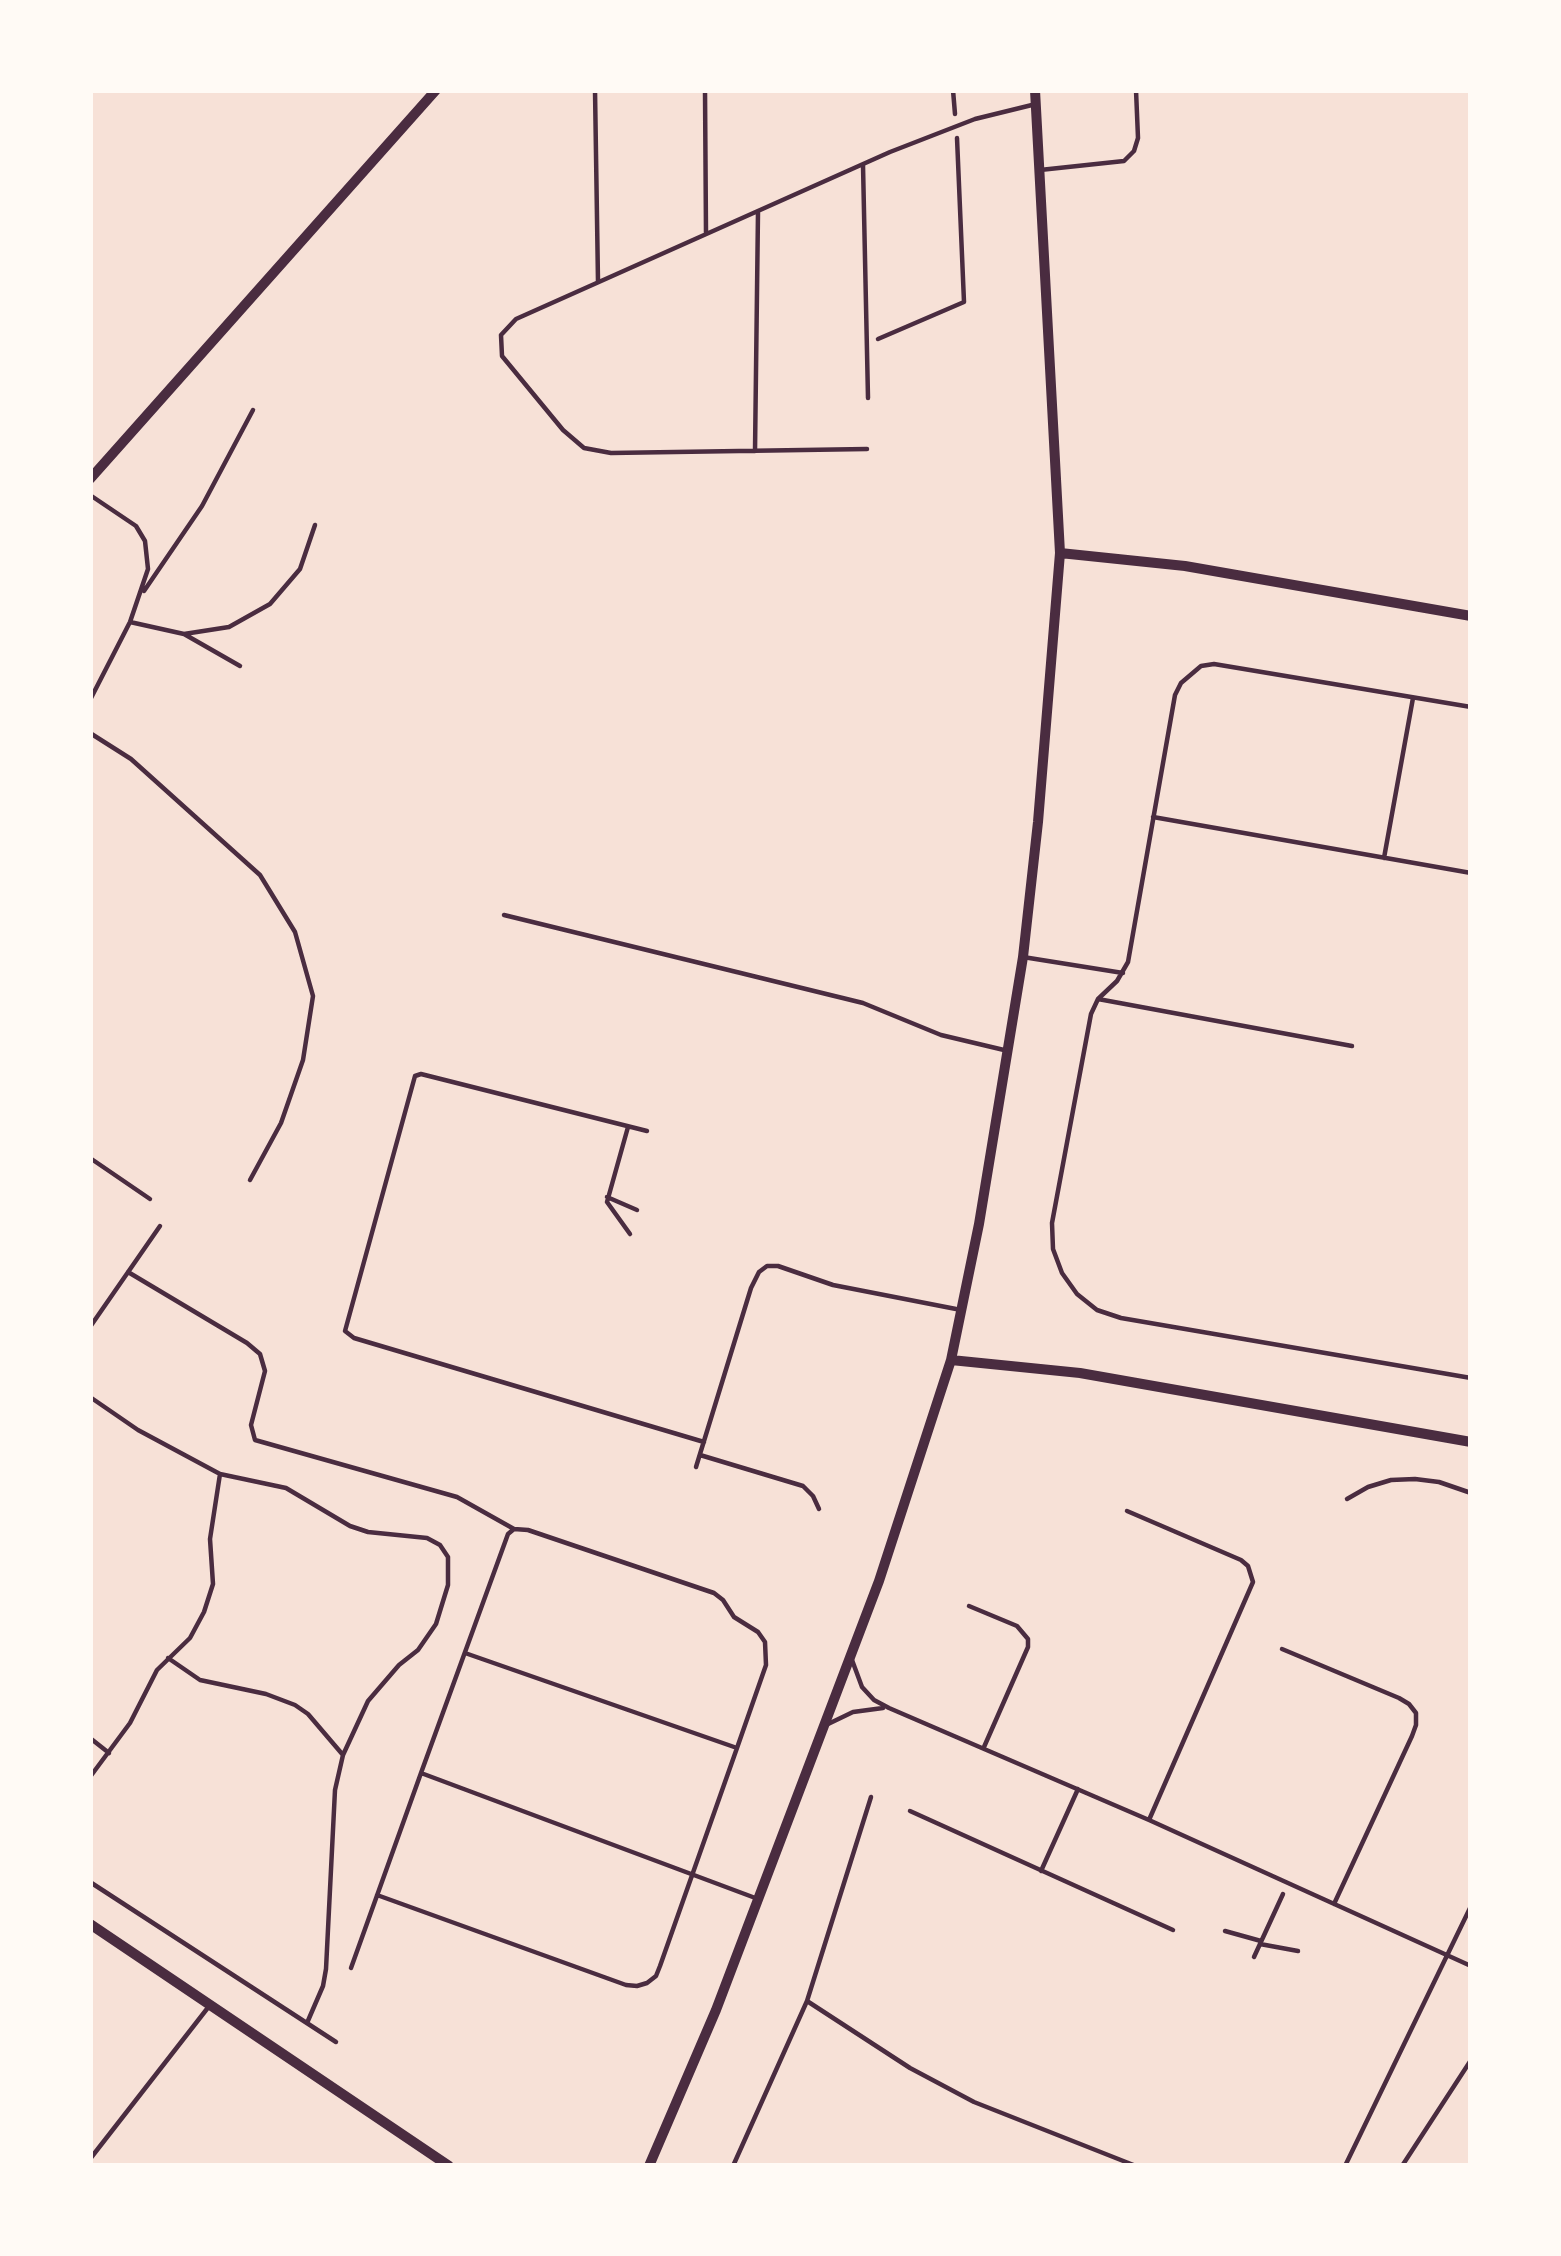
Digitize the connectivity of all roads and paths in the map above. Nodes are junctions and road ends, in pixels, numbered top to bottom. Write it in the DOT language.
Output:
graph roads {
  1 [pos="436,90"];
  2 [pos="595,90"];
  3 [pos="705,90"];
  4 [pos="953,90"];
  5 [pos="1136,90"];
  6 [pos="1036,97"];
  7 [pos="956,126"];
  8 [pos="862,165"];
  9 [pos="1040,170"];
  10 [pos="758,212"];
  11 [pos="706,235"];
  12 [pos="598,283"];
  13 [pos="866,344"];
  14 [pos="868,398"];
  15 [pos="253,410"];
  16 [pos="867,449"];
  17 [pos="755,451"];
  18 [pos="90,478"];
  19 [pos="90,495"];
  20 [pos="315,525"];
  21 [pos="1060,553"];
  22 [pos="141,595"];
  23 [pos="1471,616"];
  24 [pos="130,622"];
  25 [pos="184,634"];
  26 [pos="240,666"];
  27 [pos="1414,697"];
  28 [pos="90,700"];
  29 [pos="1471,706"];
  30 [pos="90,733"];
  31 [pos="1153,817"];
  32 [pos="1384,858"];
  33 [pos="1471,873"];
  34 [pos="504,915"];
  35 [pos="1023,957"];
  36 [pos="1123,974"];
  37 [pos="1098,999"];
  38 [pos="1352,1046"];
  39 [pos="1009,1051"];
  40 [pos="628,1126"];
  41 [pos="647,1131"];
  42 [pos="90,1158"];
  43 [pos="250,1180"];
  44 [pos="607,1197"];
  45 [pos="149,1199"];
  46 [pos="638,1210"];
  47 [pos="160,1226"];
  48 [pos="630,1234"];
  49 [pos="128,1272"];
  50 [pos="962,1310"];
  51 [pos="90,1327"];
  52 [pos="951,1360"];
  53 [pos="1471,1378"];
  54 [pos="90,1397"];
  55 [pos="704,1442"];
  56 [pos="1471,1442"];
  57 [pos="700,1455"];
  58 [pos="696,1467"];
  59 [pos="220,1474"];
  60 [pos="1471,1493"];
  61 [pos="1347,1499"];
  62 [pos="818,1509"];
  63 [pos="1127,1511"];
  64 [pos="514,1529"];
  65 [pos="969,1606"];
  66 [pos="1282,1649"];
  67 [pos="464,1653"];
  68 [pos="851,1655"];
  69 [pos="168,1658"];
  70 [pos="889,1708"];
  71 [pos="822,1729"];
  72 [pos="90,1738"];
  73 [pos="737,1748"];
  74 [pos="985,1748"];
  75 [pos="109,1753"];
  76 [pos="343,1755"];
  77 [pos="421,1773"];
  78 [pos="90,1777"];
  79 [pos="1078,1789"];
  80 [pos="871,1797"];
  81 [pos="910,1811"];
  82 [pos="1149,1820"];
  83 [pos="1041,1871"];
  84 [pos="694,1873"];
  85 [pos="90,1882"];
  86 [pos="1288,1883"];
  87 [pos="377,1895"];
  88 [pos="758,1899"];
  89 [pos="1334,1904"];
  90 [pos="1471,1906"];
  91 [pos="90,1924"];
  92 [pos="1173,1930"];
  93 [pos="1225,1930"];
  94 [pos="1261,1942"];
  95 [pos="1298,1952"];
  96 [pos="1448,1954"];
  97 [pos="1254,1957"];
  98 [pos="1471,1966"];
  99 [pos="351,1968"];
  100 [pos="808,2001"];
  101 [pos="210,2005"];
  102 [pos="307,2023"];
  103 [pos="336,2042"];
  104 [pos="1471,2060"];
  105 [pos="90,2159"];
  106 [pos="431,2161"];
  107 [pos="448,2166"];
  108 [pos="649,2166"];
  109 [pos="733,2166"];
  110 [pos="1136,2166"];
  111 [pos="1345,2166"];
  112 [pos="1402,2166"];
  1 -- 18 [label="street"];
  2 -- 12 [label="lane"];
  3 -- 11 [label="lane"];
  4 -- 7 [label="path"];
  5 -- 9 [label="lane"];
  6 -- 7 [label="lane"];
  6 -- 9 [label="street"];
  7 -- 8 [label="lane"];
  7 -- 13 [label="path"];
  8 -- 10 [label="lane"];
  8 -- 13 [label="lane"];
  9 -- 21 [label="street"];
  10 -- 11 [label="lane"];
  10 -- 17 [label="lane"];
  11 -- 12 [label="lane"];
  12 -- 17 [label="lane"];
  13 -- 14 [label="lane"];
  15 -- 22 [label="lane"];
  16 -- 17 [label="lane"];
  19 -- 22 [label="lane"];
  20 -- 25 [label="lane"];
  21 -- 23 [label="street"];
  21 -- 35 [label="street"];
  22 -- 24 [label="lane"];
  24 -- 25 [label="lane"];
  24 -- 28 [label="lane"];
  25 -- 26 [label="lane"];
  27 -- 29 [label="lane"];
  27 -- 31 [label="lane"];
  27 -- 32 [label="lane"];
  30 -- 43 [label="lane"];
  31 -- 32 [label="lane"];
  31 -- 36 [label="lane"];
  32 -- 33 [label="lane"];
  34 -- 39 [label="lane"];
  35 -- 36 [label="lane"];
  35 -- 39 [label="street"];
  36 -- 37 [label="lane"];
  37 -- 38 [label="lane"];
  37 -- 53 [label="lane"];
  39 -- 50 [label="street"];
  40 -- 41 [label="lane"];
  40 -- 44 [label="lane"];
  40 -- 55 [label="lane"];
  42 -- 45 [label="lane"];
  44 -- 46 [label="lane"];
  44 -- 48 [label="lane"];
  47 -- 49 [label="lane"];
  49 -- 51 [label="lane"];
  49 -- 64 [label="lane"];
  50 -- 52 [label="street"];
  50 -- 55 [label="lane"];
  52 -- 56 [label="street"];
  52 -- 68 [label="street"];
  54 -- 59 [label="lane"];
  55 -- 57 [label="lane"];
  57 -- 58 [label="lane"];
  57 -- 62 [label="lane"];
  59 -- 69 [label="lane"];
  59 -- 76 [label="lane"];
  60 -- 61 [label="lane"];
  63 -- 82 [label="lane"];
  64 -- 67 [label="lane"];
  64 -- 73 [label="lane"];
  65 -- 74 [label="lane"];
  66 -- 89 [label="lane"];
  67 -- 73 [label="lane"];
  67 -- 77 [label="lane"];
  68 -- 70 [label="lane"];
  68 -- 71 [label="street"];
  69 -- 75 [label="lane"];
  69 -- 76 [label="lane"];
  70 -- 71 [label="lane"];
  70 -- 74 [label="lane"];
  71 -- 88 [label="street"];
  72 -- 75 [label="lane"];
  73 -- 84 [label="lane"];
  74 -- 79 [label="lane"];
  75 -- 78 [label="lane"];
  76 -- 102 [label="lane"];
  77 -- 84 [label="lane"];
  77 -- 87 [label="lane"];
  79 -- 82 [label="lane"];
  79 -- 83 [label="lane"];
  80 -- 100 [label="lane"];
  81 -- 83 [label="lane"];
  82 -- 86 [label="lane"];
  83 -- 92 [label="lane"];
  84 -- 87 [label="lane"];
  84 -- 88 [label="lane"];
  85 -- 102 [label="lane"];
  86 -- 89 [label="lane"];
  86 -- 94 [label="path"];
  87 -- 99 [label="lane"];
  88 -- 108 [label="street"];
  89 -- 96 [label="lane"];
  90 -- 96 [label="lane"];
  91 -- 101 [label="street"];
  93 -- 94 [label="path"];
  94 -- 95 [label="path"];
  94 -- 97 [label="path"];
  96 -- 98 [label="lane"];
  96 -- 111 [label="lane"];
  100 -- 109 [label="lane"];
  100 -- 110 [label="lane"];
  101 -- 105 [label="lane"];
  101 -- 106 [label="street"];
  102 -- 103 [label="lane"];
  104 -- 112 [label="lane"];
  106 -- 107 [label="street"];
}
